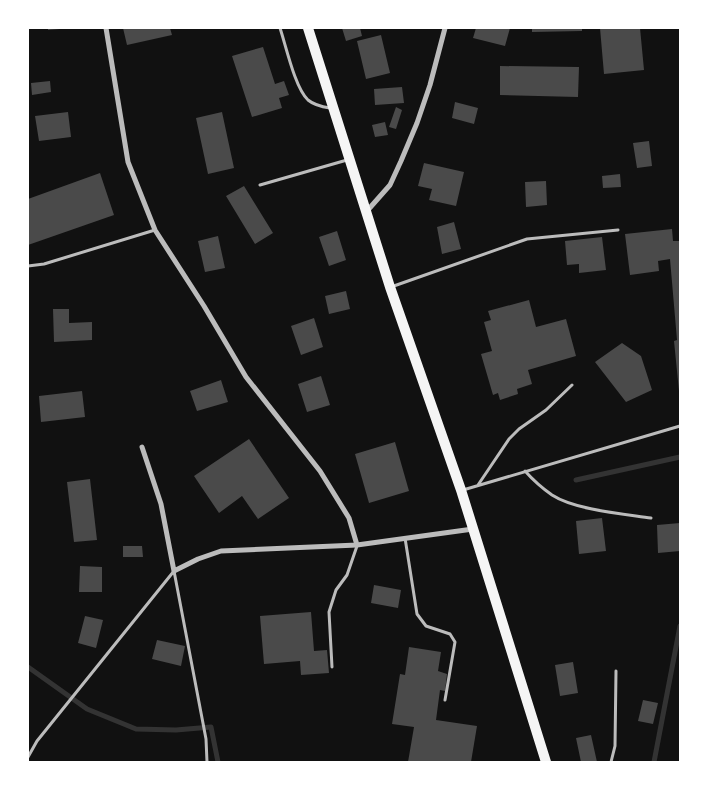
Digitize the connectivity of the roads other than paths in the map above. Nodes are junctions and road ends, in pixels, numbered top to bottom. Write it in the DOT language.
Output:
graph roads {
  1 [pos="106,28"];
  2 [pos="280,28"];
  3 [pos="308,28"];
  4 [pos="445,28"];
  5 [pos="333,108"];
  6 [pos="350,159"];
  7 [pos="260,184"];
  8 [pos="366,212"];
  9 [pos="155,230"];
  10 [pos="618,230"];
  11 [pos="28,266"];
  12 [pos="390,287"];
  13 [pos="572,385"];
  14 [pos="680,426"];
  15 [pos="142,447"];
  16 [pos="525,471"];
  17 [pos="477,485"];
  18 [pos="461,490"];
  19 [pos="651,518"];
  20 [pos="473,529"];
  21 [pos="405,538"];
  22 [pos="357,545"];
  23 [pos="174,571"];
  24 [pos="332,667"];
  25 [pos="616,671"];
  26 [pos="445,700"];
  27 [pos="28,757"];
  28 [pos="207,762"];
  29 [pos="546,762"];
  30 [pos="610,762"];
  1 -- 9 [label="street"];
  2 -- 5 [label="lane"];
  3 -- 5 [label="main road"];
  4 -- 8 [label="street"];
  5 -- 6 [label="main road"];
  6 -- 7 [label="lane"];
  6 -- 8 [label="main road"];
  8 -- 12 [label="main road"];
  9 -- 11 [label="lane"];
  9 -- 22 [label="street"];
  10 -- 12 [label="lane"];
  12 -- 18 [label="main road"];
  13 -- 17 [label="lane"];
  14 -- 16 [label="lane"];
  15 -- 23 [label="street"];
  16 -- 17 [label="lane"];
  16 -- 19 [label="lane"];
  17 -- 18 [label="lane"];
  18 -- 20 [label="main road"];
  20 -- 21 [label="street"];
  20 -- 29 [label="main road"];
  21 -- 22 [label="street"];
  21 -- 26 [label="lane"];
  22 -- 23 [label="street"];
  22 -- 24 [label="lane"];
  23 -- 27 [label="lane"];
  23 -- 28 [label="lane"];
  25 -- 30 [label="lane"];
}
